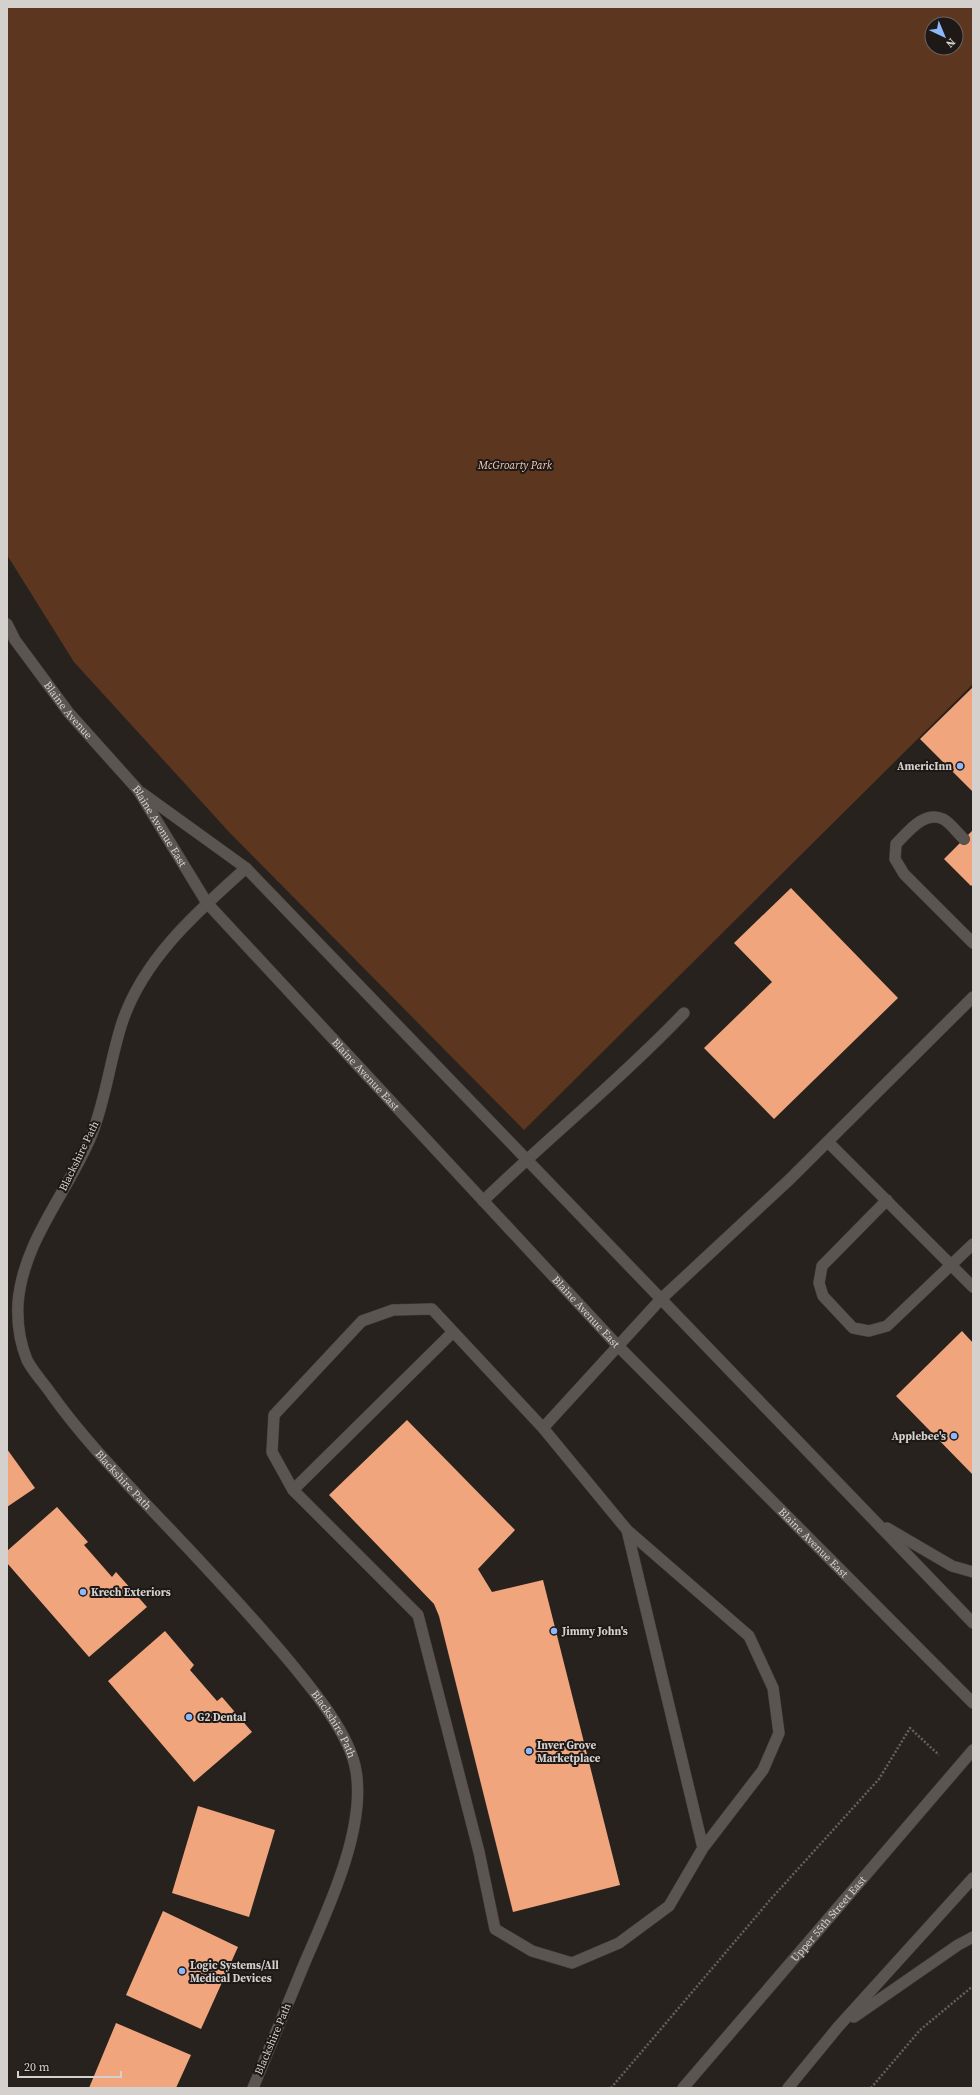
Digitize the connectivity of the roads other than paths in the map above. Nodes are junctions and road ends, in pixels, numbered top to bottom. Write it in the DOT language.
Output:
graph roads {
  1 [pos="7,624"];
  2 [pos="138,790"];
  3 [pos="964,839"];
  4 [pos="246,868"];
  5 [pos="207,904"];
  6 [pos="973,943"];
  7 [pos="973,997"];
  8 [pos="684,1013"];
  9 [pos="828,1142"];
  10 [pos="526,1159"];
  11 [pos="887,1200"];
  12 [pos="483,1201"];
  13 [pos="973,1244"];
  14 [pos="951,1265"];
  15 [pos="973,1287"];
  16 [pos="661,1299"];
  17 [pos="454,1332"];
  18 [pos="618,1346"];
  19 [pos="543,1428"];
  20 [pos="293,1490"];
  21 [pos="874,1520"];
  22 [pos="627,1530"];
  23 [pos="973,1572"];
  24 [pos="973,1623"];
  25 [pos="973,1703"];
  26 [pos="973,1750"];
  27 [pos="703,1848"];
  28 [pos="973,1878"];
  29 [pos="973,1937"];
  30 [pos="838,2028"];
  31 [pos="253,2088"];
  32 [pos="683,2088"];
  33 [pos="788,2088"];
  1 -- 2 [label="street, Blaine Avenue"];
  2 -- 4 [label="street, Blaine Avenue East"];
  2 -- 5 [label="street, Blaine Avenue East"];
  3 -- 6 [label="street"];
  4 -- 5 [label="street, Blackshire Path"];
  4 -- 10 [label="street, Blaine Avenue East"];
  5 -- 12 [label="street, Blaine Avenue East"];
  5 -- 31 [label="street, Blackshire Path"];
  7 -- 9 [label="street"];
  8 -- 10 [label="street"];
  9 -- 11 [label="street"];
  9 -- 16 [label="street"];
  10 -- 12 [label="street"];
  10 -- 16 [label="street, Blaine Avenue East"];
  11 -- 14 [label="street"];
  11 -- 14 [label="street"];
  12 -- 18 [label="street, Blaine Avenue East"];
  13 -- 14 [label="street"];
  14 -- 15 [label="street"];
  16 -- 18 [label="street"];
  16 -- 21 [label="street, Blaine Avenue East"];
  17 -- 19 [label="street"];
  17 -- 20 [label="street"];
  17 -- 20 [label="street"];
  18 -- 19 [label="street"];
  18 -- 25 [label="street, Blaine Avenue East"];
  19 -- 22 [label="street"];
  20 -- 27 [label="street"];
  21 -- 23 [label="street"];
  21 -- 24 [label="street, Blaine Avenue East"];
  22 -- 27 [label="street"];
  22 -- 27 [label="street"];
  26 -- 32 [label="street, Upper 55th Street East"];
  28 -- 30 [label="street"];
  29 -- 30 [label="street"];
  30 -- 33 [label="street"];
}
